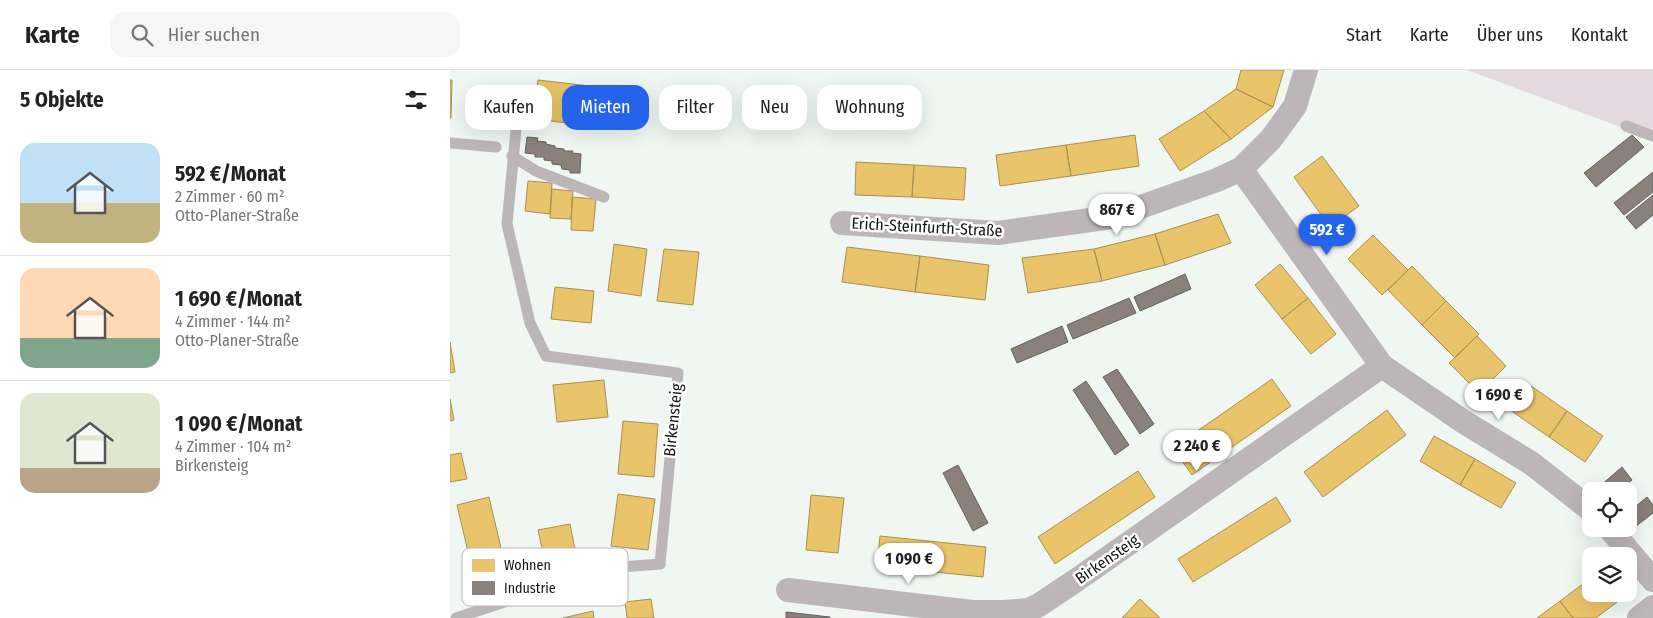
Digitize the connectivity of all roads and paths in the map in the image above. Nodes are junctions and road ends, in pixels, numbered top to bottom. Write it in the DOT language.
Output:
graph roads {
  1 [pos="1306,70"];
  2 [pos="1626,126"];
  3 [pos="515,130"];
  4 [pos="1653,136"];
  5 [pos="450,143"];
  6 [pos="496,147"];
  7 [pos="512,156"];
  8 [pos="1240,169"];
  9 [pos="604,197"];
  10 [pos="842,223"];
  11 [pos="1382,366"];
  12 [pos="1582,503"];
  13 [pos="1617,537"];
  14 [pos="628,566"];
  15 [pos="1653,580"];
  16 [pos="788,590"];
  17 [pos="492,606"];
  18 [pos="1653,607"];
  19 [pos="1034,614"];
  20 [pos="456,618"];
  21 [pos="1638,618"];
  1 -- 8 [label="street, Erich-Steinfurth-Straße"];
  2 -- 4 [label="lane"];
  3 -- 7 [label="lane, Birkensteig"];
  5 -- 6 [label="lane"];
  7 -- 9 [label="lane"];
  7 -- 14 [label="lane, Birkensteig"];
  8 -- 10 [label="street, Erich-Steinfurth-Straße"];
  8 -- 11 [label="street"];
  11 -- 12 [label="street"];
  11 -- 19 [label="street, Birkensteig"];
  13 -- 15 [label="street"];
  16 -- 19 [label="street, Birkensteig"];
  17 -- 20 [label="lane, Birkensteig"];
  18 -- 21 [label="street"];
}
